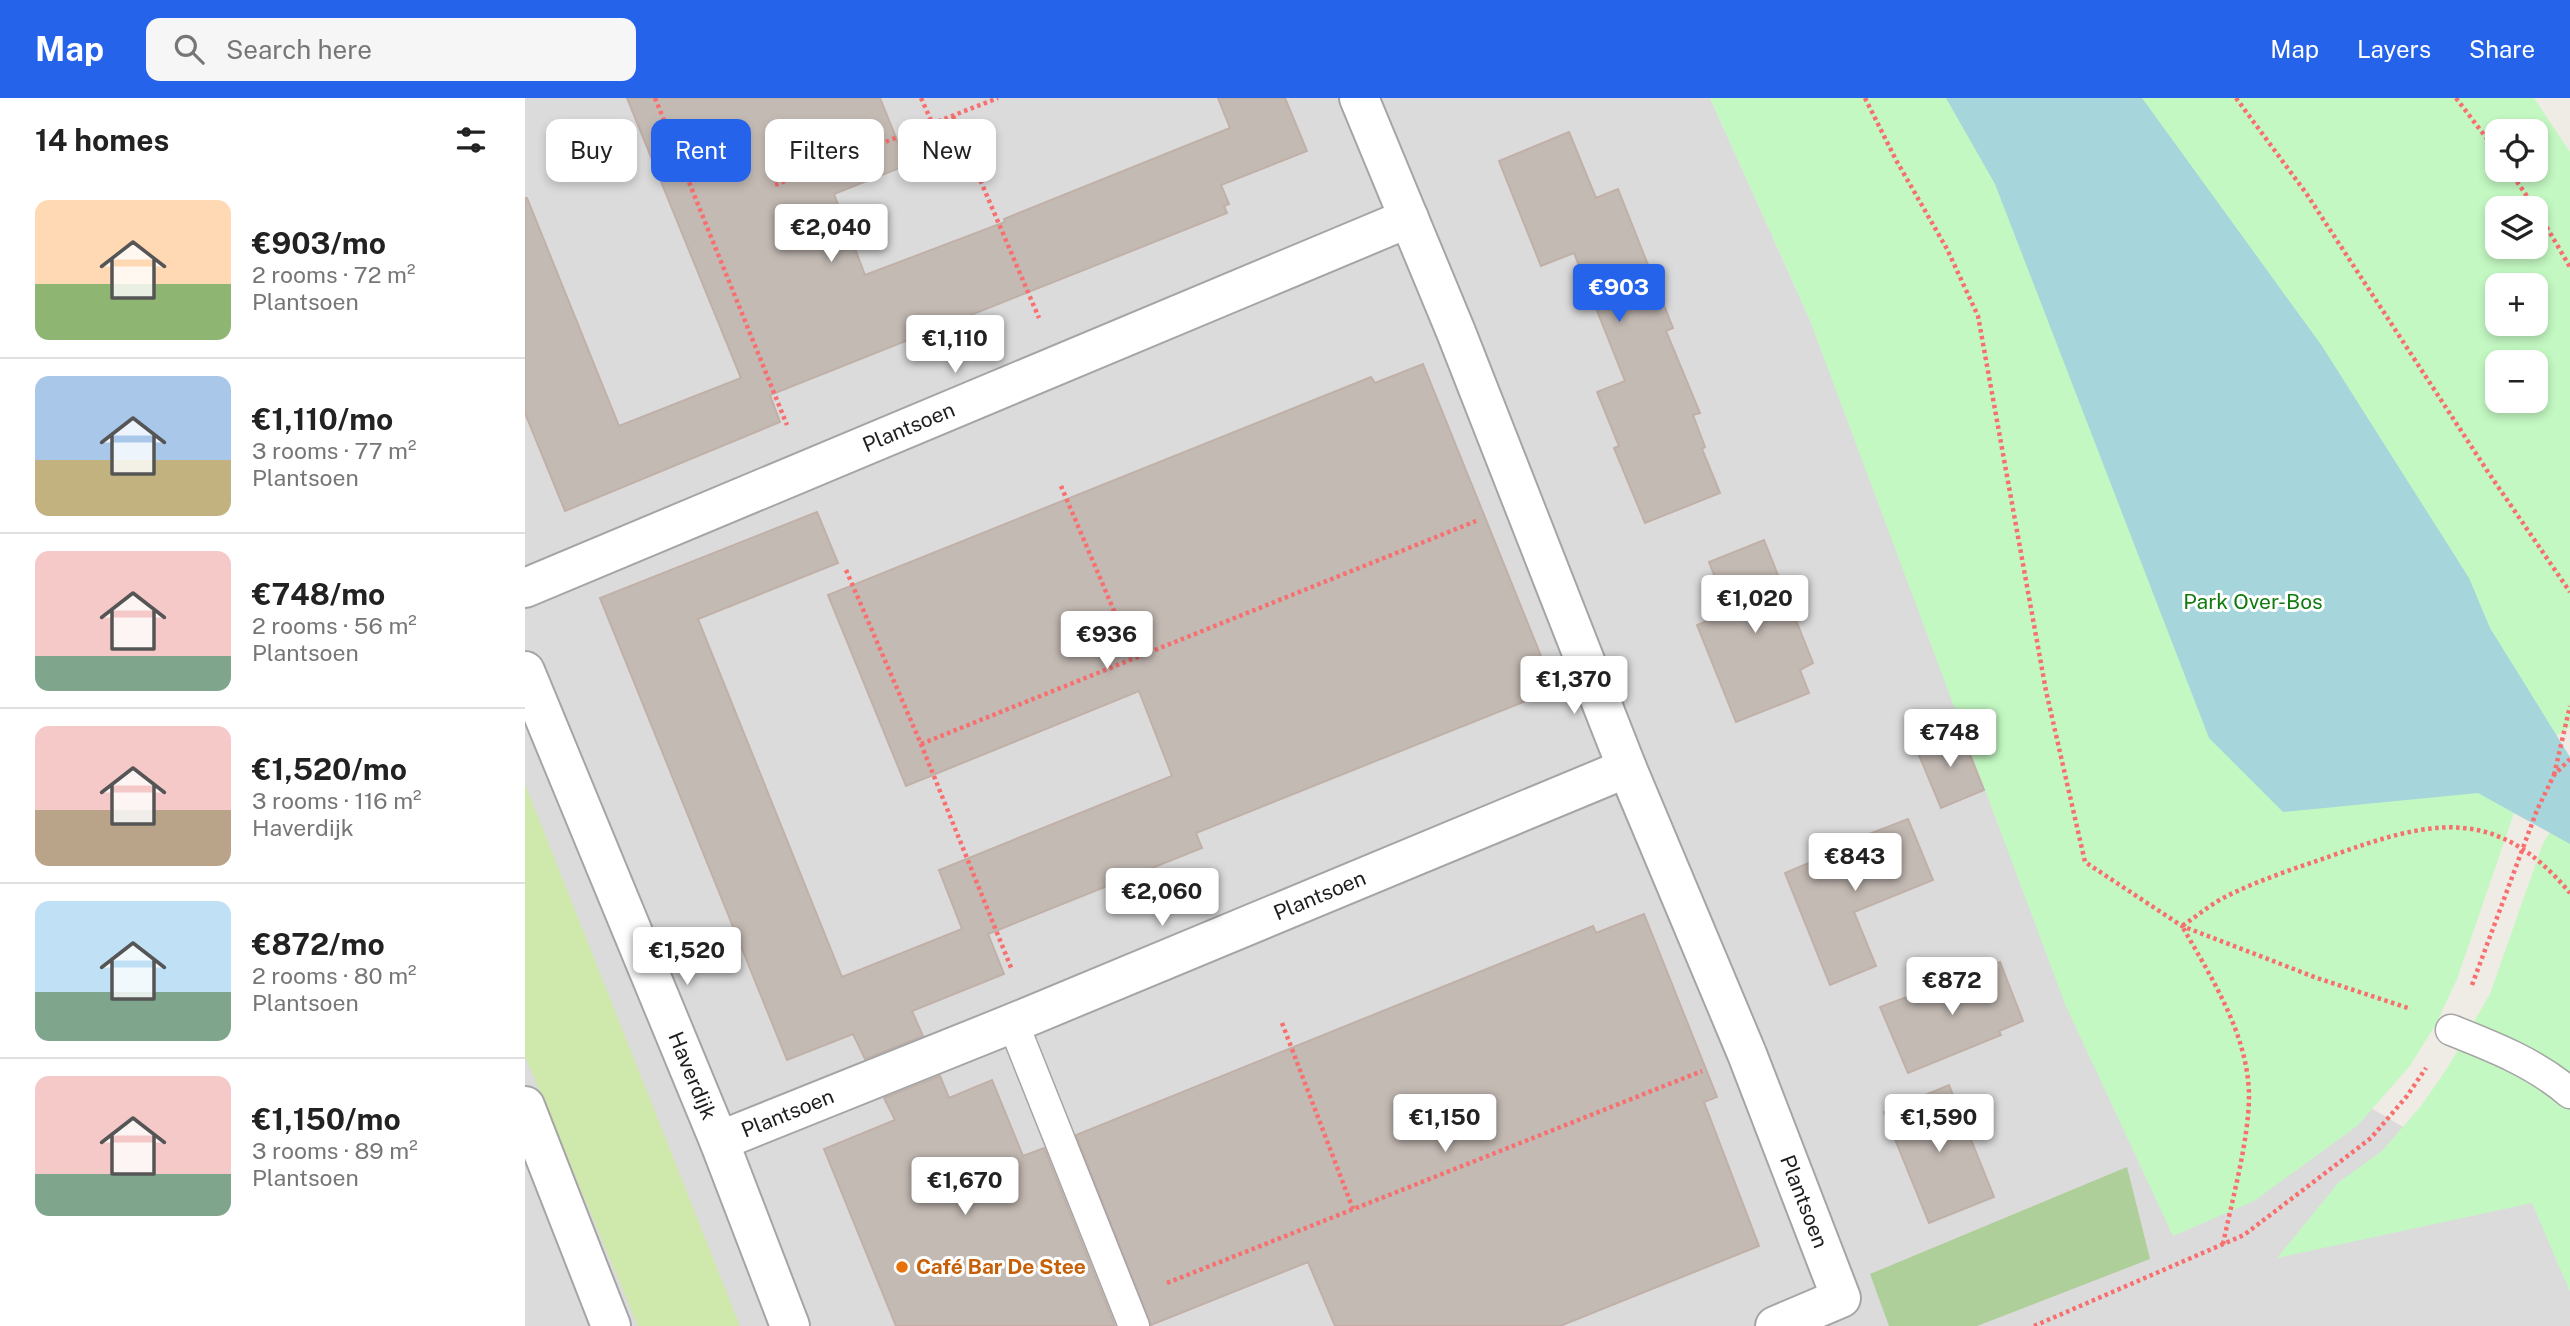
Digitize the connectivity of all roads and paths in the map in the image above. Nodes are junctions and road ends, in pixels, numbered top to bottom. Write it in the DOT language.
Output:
graph roads {
  1 [pos="655,98"];
  2 [pos="921,98"];
  3 [pos="998,98"];
  4 [pos="1359,98"];
  5 [pos="1865,98"];
  6 [pos="2236,98"];
  7 [pos="2456,98"];
  8 [pos="953,116"];
  9 [pos="930,119"];
  10 [pos="946,119"];
  11 [pos="2485,136"];
  12 [pos="898,138"];
  13 [pos="775,185"];
  14 [pos="1409,218"];
  15 [pos="2548,231"];
  16 [pos="2570,267"];
  17 [pos="1058,364"];
  18 [pos="806,470"];
  19 [pos="1061,486"];
  20 [pos="1523,502"];
  21 [pos="846,570"];
  22 [pos="525,588"];
  23 [pos="2570,592"];
  24 [pos="1134,658"];
  25 [pos="525,671"];
  26 [pos="2570,706"];
  27 [pos="921,744"];
  28 [pos="2570,759"];
  29 [pos="1627,768"];
  30 [pos="2554,775"];
  31 [pos="2570,893"];
  32 [pos="2182,926"];
  33 [pos="1021,1019"];
  34 [pos="1282,1023"];
  35 [pos="2451,1030"];
  36 [pos="1747,1054"];
  37 [pos="2570,1093"];
  38 [pos="525,1106"];
  39 [pos="719,1142"];
  40 [pos="1353,1209"];
  41 [pos="2223,1244"];
  42 [pos="1129,1313"];
  43 [pos="611,1326"];
  44 [pos="790,1326"];
  45 [pos="1775,1326"];
  46 [pos="2034,1326"];
  1 -- 18 [label="path"];
  2 -- 9 [label="path"];
  3 -- 8 [label="path"];
  4 -- 14 [label="street, Plantsoen"];
  5 -- 32 [label="path"];
  6 -- 23 [label="path"];
  7 -- 11 [label="path"];
  8 -- 10 [label="path"];
  8 -- 17 [label="path"];
  12 -- 13 [label="path"];
  14 -- 17 [label="street, Plantsoen"];
  14 -- 20 [label="street, Plantsoen"];
  15 -- 16 [label="path"];
  17 -- 18 [label="street, Plantsoen"];
  18 -- 22 [label="street, Plantsoen"];
  19 -- 24 [label="path"];
  20 -- 24 [label="path"];
  20 -- 29 [label="street, Plantsoen"];
  21 -- 27 [label="path"];
  24 -- 27 [label="path"];
  25 -- 39 [label="street, Haverdijk"];
  26 -- 30 [label="path"];
  27 -- 33 [label="path"];
  28 -- 30 [label="path, bridge"];
  29 -- 33 [label="street, Plantsoen"];
  29 -- 36 [label="street, Plantsoen"];
  30 -- 35 [label="path, bridge"];
  31 -- 32 [label="path"];
  32 -- 35 [label="path"];
  32 -- 41 [label="path"];
  33 -- 39 [label="street, Plantsoen"];
  33 -- 42 [label="lane"];
  34 -- 40 [label="path"];
  35 -- 37 [label="lane"];
  35 -- 41 [label="path"];
  36 -- 40 [label="path"];
  36 -- 45 [label="street, Plantsoen"];
  38 -- 43 [label="street"];
  39 -- 44 [label="street, Haverdijk"];
  40 -- 42 [label="path"];
  41 -- 46 [label="path"];
}
